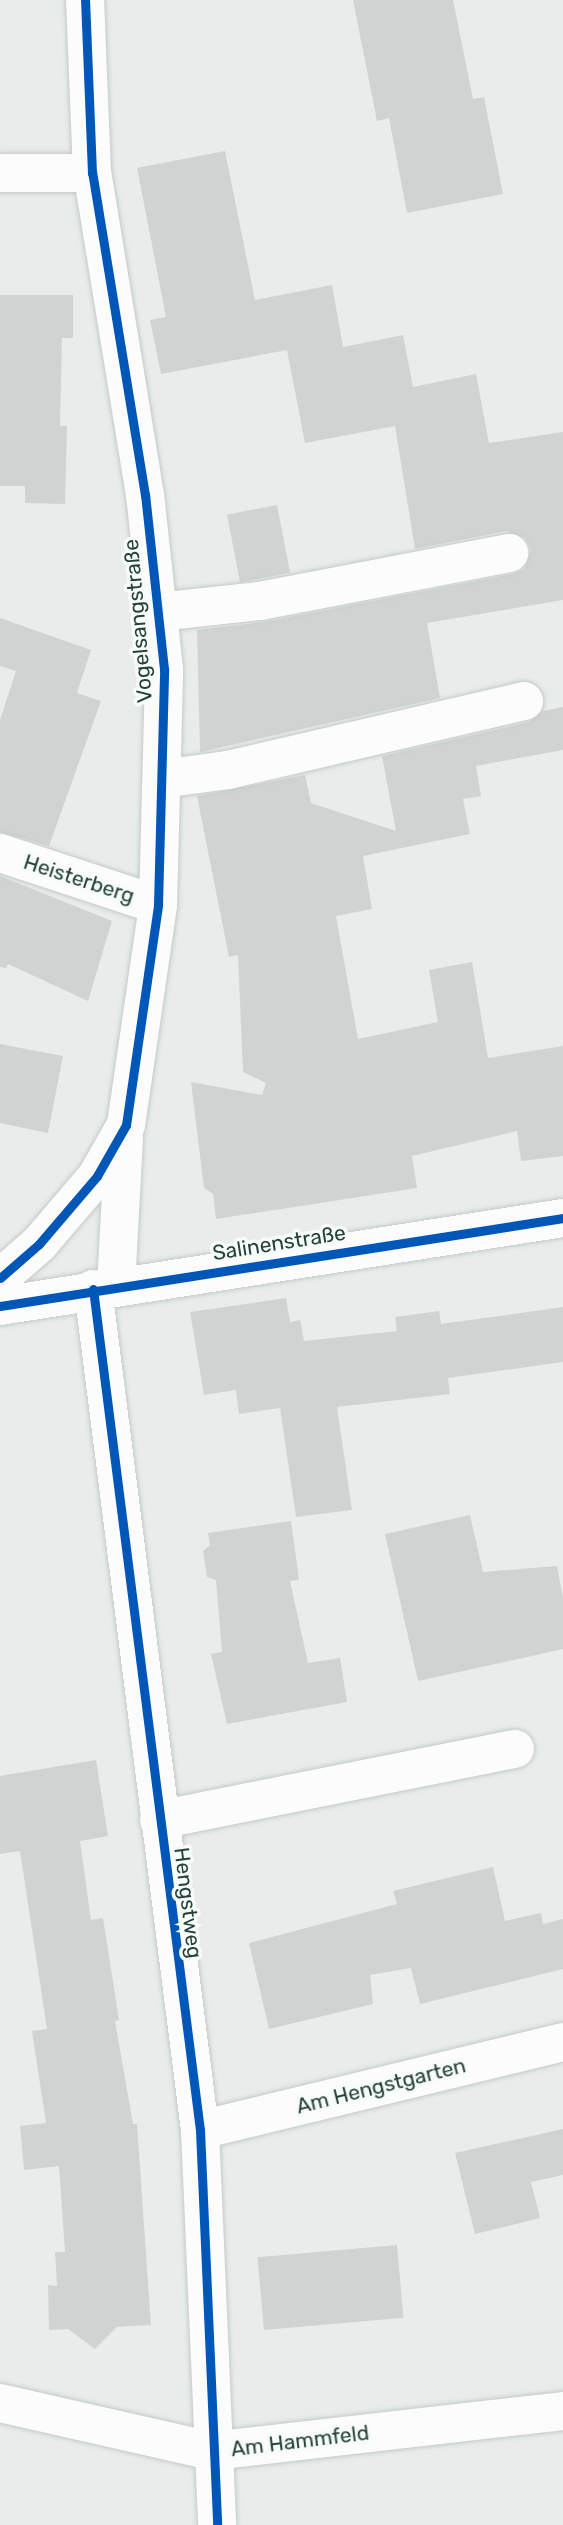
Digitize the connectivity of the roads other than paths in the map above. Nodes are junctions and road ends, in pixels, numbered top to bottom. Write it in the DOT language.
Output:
graph roads {
  1 [pos="85,0"];
  2 [pos="0,173"];
  3 [pos="92,173"];
  4 [pos="509,553"];
  5 [pos="158,612"];
  6 [pos="524,701"];
  7 [pos="162,779"];
  8 [pos="0,853"];
  9 [pos="158,905"];
  10 [pos="126,1125"];
  11 [pos="563,1218"];
  12 [pos="0,1278"];
  13 [pos="105,1287"];
  14 [pos="0,1306"];
  15 [pos="515,1749"];
  16 [pos="159,1820"];
  17 [pos="563,2042"];
  18 [pos="200,2130"];
  19 [pos="0,2403"];
  20 [pos="563,2411"];
  21 [pos="212,2451"];
  22 [pos="217,2525"];
  1 -- 3 [label="street, Vogelsangstraße"];
  2 -- 3 [label="street"];
  3 -- 5 [label="street, Vogelsangstraße"];
  4 -- 5 [label="street"];
  5 -- 7 [label="street, Vogelsangstraße"];
  6 -- 7 [label="street"];
  7 -- 9 [label="street, Vogelsangstraße"];
  8 -- 9 [label="street, Heisterberg"];
  9 -- 10 [label="street, Vogelsangstraße"];
  10 -- 12 [label="street, Vogelsangstraße"];
  10 -- 13 [label="street, Vogelsangstraße"];
  11 -- 13 [label="street, Salinenstraße"];
  13 -- 14 [label="street, Salinenstraße"];
  13 -- 16 [label="street, Hengstweg"];
  15 -- 16 [label="street, Hengstweg"];
  16 -- 18 [label="street, Hengstweg"];
  17 -- 18 [label="street, Am Hengstgarten"];
  18 -- 21 [label="street, Hengstweg"];
  19 -- 21 [label="street, Am Hammfeld"];
  20 -- 21 [label="street, Am Hammfeld"];
  21 -- 22 [label="street, Hengstweg"];
}
